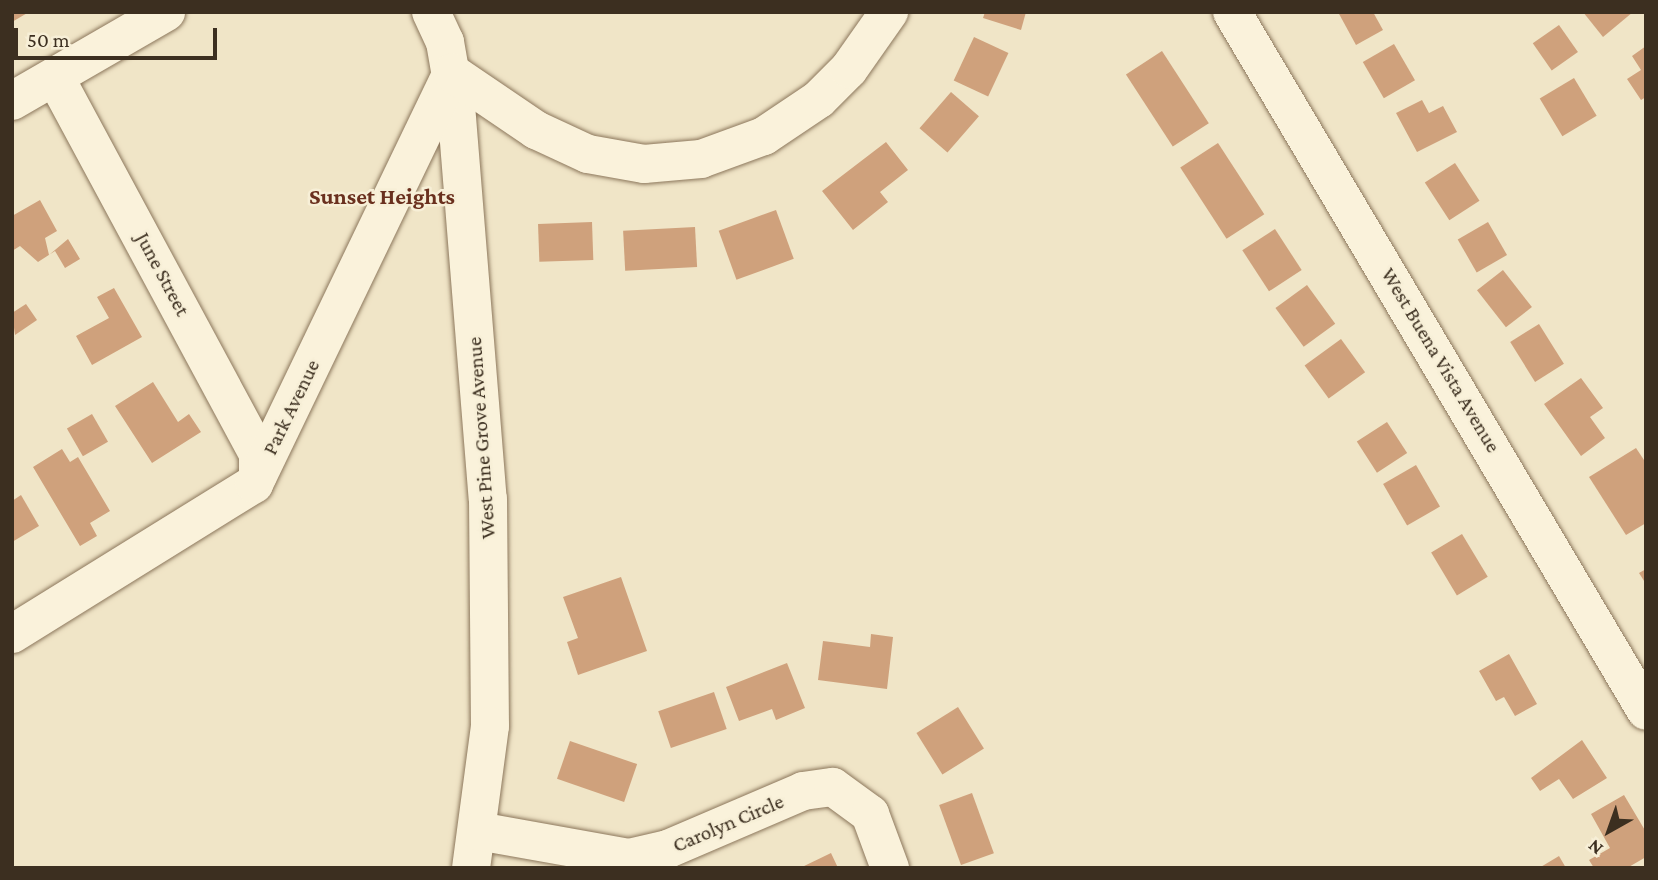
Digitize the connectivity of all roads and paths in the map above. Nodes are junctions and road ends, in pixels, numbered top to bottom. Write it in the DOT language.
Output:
graph roads {
  1 [pos="166,12"];
  2 [pos="431,12"];
  3 [pos="889,12"];
  4 [pos="1232,12"];
  5 [pos="452,74"];
  6 [pos="55,77"];
  7 [pos="12,101"];
  8 [pos="258,475"];
  9 [pos="12,634"];
  10 [pos="1646,711"];
  11 [pos="478,831"];
  12 [pos="471,868"];
  13 [pos="890,868"];
  1 -- 6 [label="street"];
  2 -- 5 [label="street, West Pine Grove Avenue"];
  3 -- 5 [label="street"];
  4 -- 10 [label="street, West Buena Vista Avenue"];
  5 -- 8 [label="street, Park Avenue"];
  5 -- 11 [label="street, West Pine Grove Avenue"];
  6 -- 7 [label="street"];
  6 -- 8 [label="street, June Street"];
  8 -- 9 [label="street, Park Avenue"];
  11 -- 12 [label="street, West Pine Grove Avenue"];
  11 -- 13 [label="street, Carolyn Circle"];
}
